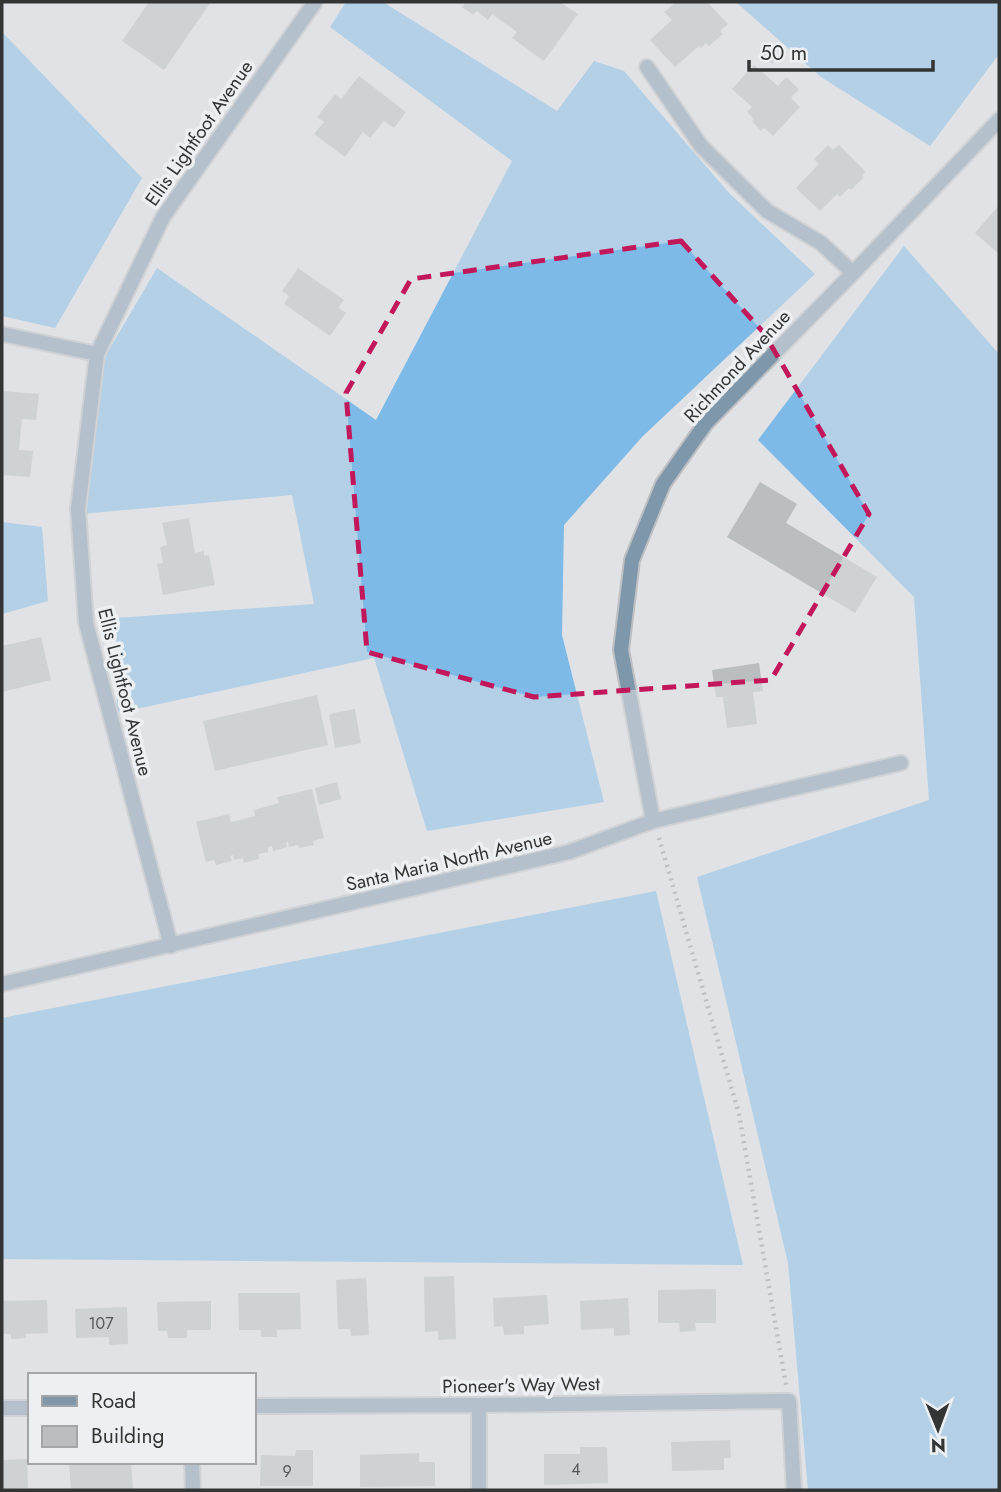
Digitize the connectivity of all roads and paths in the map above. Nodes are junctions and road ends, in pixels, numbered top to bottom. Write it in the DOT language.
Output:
graph roads {
  1 [pos="315,2"];
  2 [pos="647,67"];
  3 [pos="999,120"];
  4 [pos="853,273"];
  5 [pos="2,334"];
  6 [pos="97,354"];
  7 [pos="901,763"];
  8 [pos="653,821"];
  9 [pos="171,946"];
  10 [pos="2,984"];
  11 [pos="789,1401"];
  12 [pos="479,1405"];
  13 [pos="256,1406"];
  14 [pos="2,1408"];
  15 [pos="28,1408"];
  16 [pos="192,1464"];
  17 [pos="193,1490"];
  18 [pos="479,1490"];
  19 [pos="794,1490"];
  1 -- 6 [label="street, Ellis Lightfoot Avenue"];
  2 -- 4 [label="street"];
  3 -- 4 [label="street, Richmond Avenue"];
  4 -- 8 [label="street, Richmond Avenue"];
  5 -- 6 [label="street"];
  6 -- 9 [label="street, Ellis Lightfoot Avenue"];
  7 -- 8 [label="street, Santa Maria North Avenue"];
  8 -- 9 [label="street, Santa Maria North Avenue"];
  8 -- 11 [label="path"];
  9 -- 10 [label="street, Santa Maria North Avenue"];
  11 -- 12 [label="street, Pioneer's Way West"];
  11 -- 19 [label="street"];
  12 -- 13 [label="street, Pioneer's Way West"];
  12 -- 18 [label="street"];
  14 -- 15 [label="street"];
  16 -- 17 [label="street"];
}
